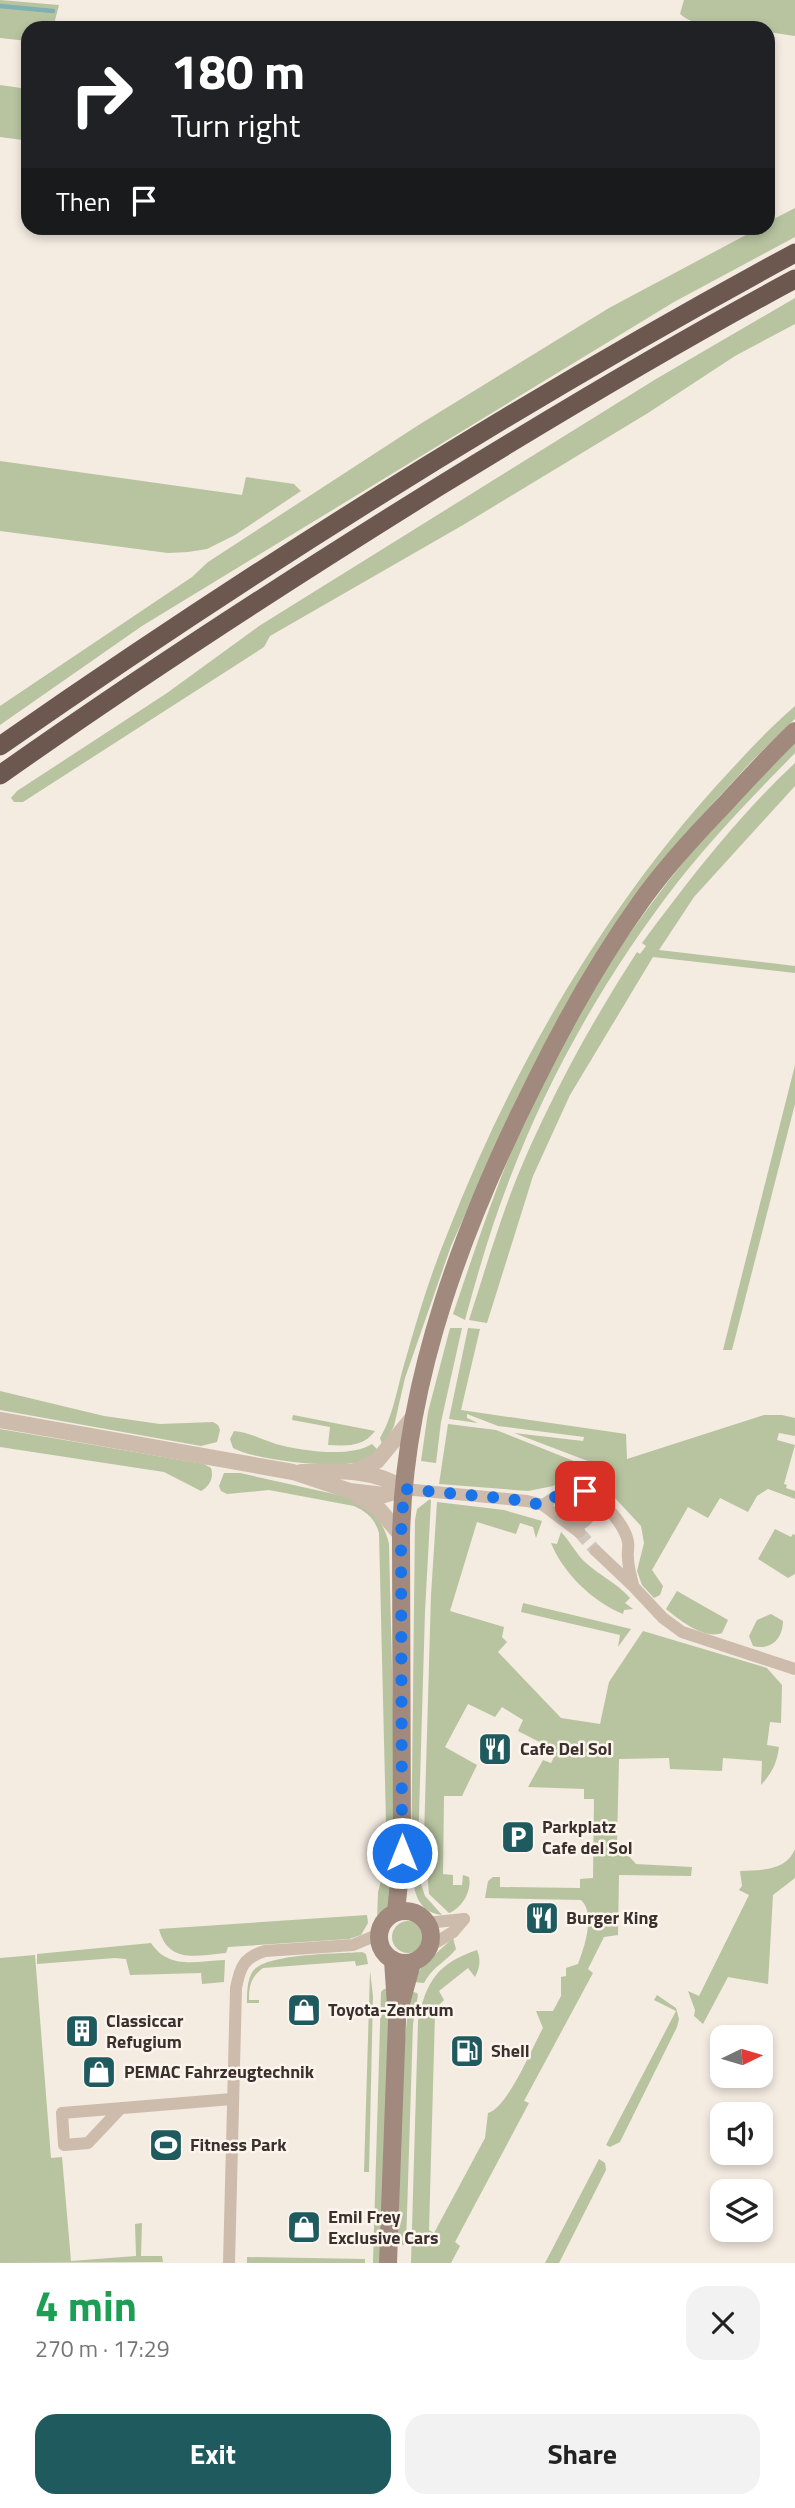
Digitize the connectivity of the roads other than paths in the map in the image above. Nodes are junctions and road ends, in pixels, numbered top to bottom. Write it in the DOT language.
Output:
graph roads {
  1 [pos="795,253"];
  2 [pos="795,279"];
  3 [pos="795,731"];
  4 [pos="0,746"];
  5 [pos="0,775"];
  6 [pos="414,1416"];
  7 [pos="0,1420"];
  8 [pos="293,1472"];
  9 [pos="353,1472"];
  10 [pos="404,1489"];
  11 [pos="350,1491"];
  12 [pos="594,1497"];
  13 [pos="542,1505"];
  14 [pos="401,1535"];
  15 [pos="596,1551"];
  16 [pos="633,1586"];
  17 [pos="795,1669"];
  18 [pos="403,1912"];
  19 [pos="427,1923"];
  20 [pos="379,1934"];
  21 [pos="430,1946"];
  22 [pos="393,1961"];
  23 [pos="412,1963"];
  24 [pos="397,2021"];
  25 [pos="232,2099"];
  26 [pos="121,2108"];
  27 [pos="229,2263"];
  28 [pos="388,2263"];
  1 -- 4 [label="highway"];
  2 -- 5 [label="highway"];
  3 -- 6 [label="main road"];
  6 -- 9 [label="street"];
  6 -- 10 [label="main road"];
  7 -- 8 [label="street"];
  8 -- 9 [label="street"];
  8 -- 11 [label="street"];
  9 -- 10 [label="street"];
  10 -- 11 [label="street"];
  10 -- 13 [label="street"];
  10 -- 14 [label="main road"];
  11 -- 14 [label="street"];
  12 -- 13 [label="street"];
  12 -- 13 [label="street"];
  12 -- 16 [label="street"];
  14 -- 18 [label="main road"];
  15 -- 16 [label="street"];
  16 -- 17 [label="street"];
  18 -- 19 [label="main road"];
  18 -- 20 [label="main road"];
  19 -- 21 [label="main road"];
  19 -- 21 [label="street"];
  20 -- 22 [label="main road"];
  20 -- 25 [label="street"];
  21 -- 23 [label="main road"];
  22 -- 23 [label="main road"];
  22 -- 24 [label="main road"];
  23 -- 24 [label="main road"];
  24 -- 28 [label="main road"];
  25 -- 26 [label="street"];
  25 -- 27 [label="street"];
  26 -- 26 [label="street"];
}
